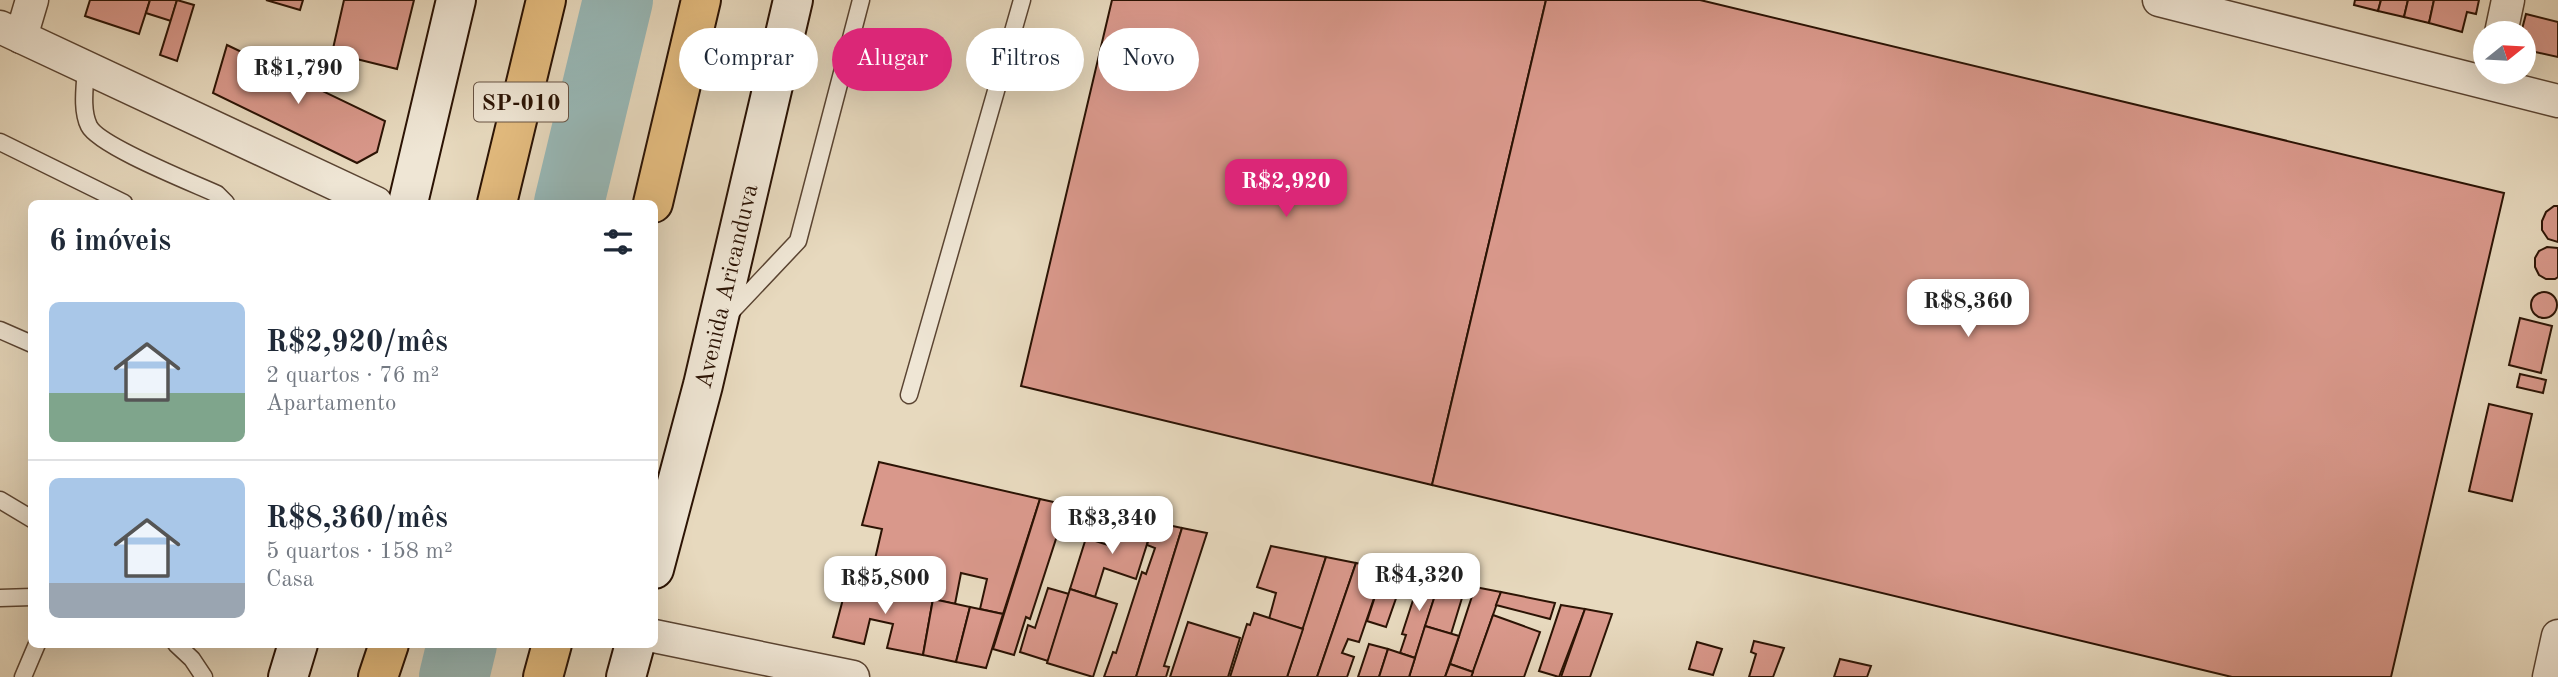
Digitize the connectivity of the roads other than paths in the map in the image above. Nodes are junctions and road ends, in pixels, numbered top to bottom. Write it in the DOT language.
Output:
graph roads {
  1 [pos="32,0"];
  2 [pos="456,0"];
  3 [pos="545,0"];
  4 [pos="701,0"];
  5 [pos="793,0"];
  6 [pos="861,0"];
  7 [pos="1022,0"];
  8 [pos="2159,0"];
  9 [pos="2508,0"];
  10 [pos="2504,21"];
  11 [pos="10,32"];
  12 [pos="86,68"];
  13 [pos="2473,74"];
  14 [pos="2508,84"];
  15 [pos="2558,101"];
  16 [pos="0,142"];
  17 [pos="118,200"];
  18 [pos="223,200"];
  19 [pos="370,200"];
  20 [pos="409,200"];
  21 [pos="498,200"];
  22 [pos="654,200"];
  23 [pos="717,327"];
  24 [pos="0,330"];
  25 [pos="28,342"];
  26 [pos="909,395"];
  27 [pos="0,500"];
  28 [pos="28,517"];
  29 [pos="658,554"];
  30 [pos="28,597"];
  31 [pos="0,598"];
  32 [pos="2558,636"];
  33 [pos="658,637"];
  34 [pos="35,648"];
  35 [pos="180,648"];
  36 [pos="297,648"];
  37 [pos="388,648"];
  38 [pos="551,648"];
  39 [pos="634,648"];
  40 [pos="793,671"];
  41 [pos="23,677"];
  42 [pos="204,677"];
  43 [pos="288,677"];
  44 [pos="378,677"];
  45 [pos="543,677"];
  46 [pos="626,677"];
  47 [pos="853,677"];
  48 [pos="2549,677"];
  1 -- 11 [label="street"];
  2 -- 20 [label="main road"];
  3 -- 21 [label="highway, SP-010"];
  4 -- 22 [label="highway"];
  5 -- 23 [label="main road, Avenida Aricanduva"];
  6 -- 23 [label="lane"];
  7 -- 26 [label="lane"];
  8 -- 13 [label="street"];
  9 -- 10 [label="street"];
  11 -- 12 [label="street"];
  12 -- 18 [label="lane"];
  12 -- 19 [label="street"];
  14 -- 15 [label="street"];
  16 -- 17 [label="lane"];
  23 -- 29 [label="main road, Avenida Aricanduva"];
  24 -- 25 [label="lane"];
  27 -- 28 [label="lane"];
  30 -- 31 [label="lane"];
  32 -- 48 [label="street"];
  33 -- 40 [label="street"];
  34 -- 41 [label="lane"];
  35 -- 42 [label="lane"];
  36 -- 43 [label="main road"];
  37 -- 44 [label="highway"];
  38 -- 45 [label="highway"];
  39 -- 46 [label="main road"];
  40 -- 47 [label="street"];
}
